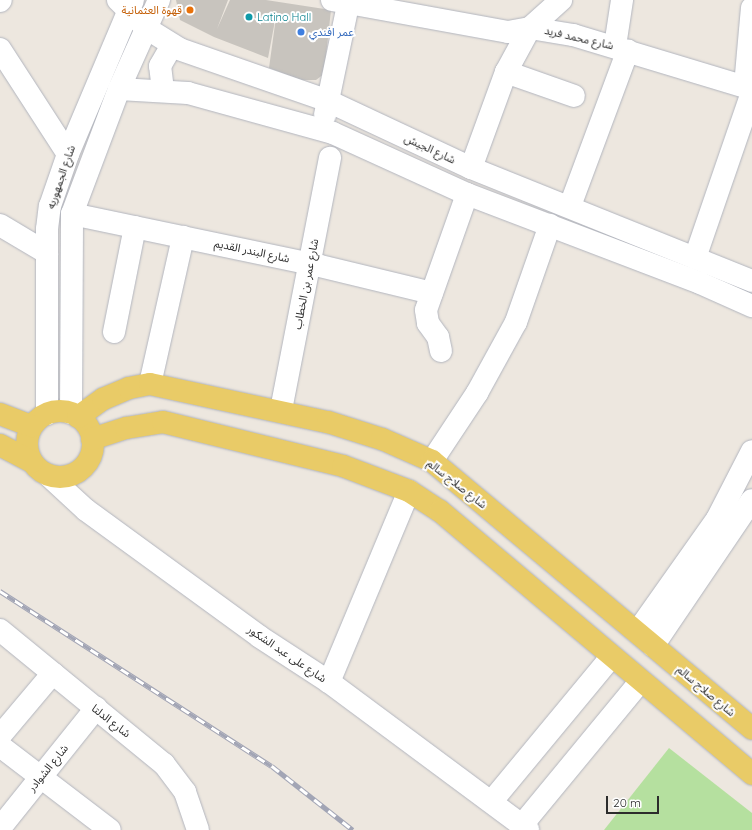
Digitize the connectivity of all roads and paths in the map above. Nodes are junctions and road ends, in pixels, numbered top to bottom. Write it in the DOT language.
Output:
graph roads {
  1 [pos="159,0"];
  2 [pos="561,0"];
  3 [pos="622,0"];
  4 [pos="343,1"];
  5 [pos="126,4"];
  6 [pos="752,8"];
  7 [pos="146,28"];
  8 [pos="530,28"];
  9 [pos="172,45"];
  10 [pos="621,48"];
  11 [pos="0,50"];
  12 [pos="506,72"];
  13 [pos="119,89"];
  14 [pos="750,89"];
  15 [pos="163,90"];
  16 [pos="574,96"];
  17 [pos="328,101"];
  18 [pos="321,130"];
  19 [pos="68,154"];
  20 [pos="330,158"];
  21 [pos="471,168"];
  22 [pos="467,194"];
  23 [pos="570,206"];
  24 [pos="72,214"];
  25 [pos="0,225"];
  26 [pos="550,225"];
  27 [pos="135,226"];
  28 [pos="183,237"];
  29 [pos="47,253"];
  30 [pos="695,258"];
  31 [pos="311,263"];
  32 [pos="752,281"];
  33 [pos="432,293"];
  34 [pos="752,306"];
  35 [pos="114,332"];
  36 [pos="441,351"];
  37 [pos="150,384"];
  38 [pos="281,410"];
  39 [pos="0,414"];
  40 [pos="74,415"];
  41 [pos="39,420"];
  42 [pos="92,439"];
  43 [pos="0,445"];
  44 [pos="752,451"];
  45 [pos="432,461"];
  46 [pos="32,462"];
  47 [pos="49,476"];
  48 [pos="409,491"];
  49 [pos="752,500"];
  50 [pos="0,630"];
  51 [pos="637,632"];
  52 [pos="654,646"];
  53 [pos="611,657"];
  54 [pos="53,673"];
  55 [pos="329,682"];
  56 [pos="640,682"];
  57 [pos="96,708"];
  58 [pos="752,729"];
  59 [pos="0,736"];
  60 [pos="0,746"];
  61 [pos="752,774"];
  62 [pos="41,778"];
  63 [pos="492,801"];
  64 [pos="191,808"];
  65 [pos="0,828"];
  66 [pos="525,828"];
  67 [pos="110,830"];
  68 [pos="182,830"];
  69 [pos="198,830"];
  1 -- 7 [label="street, شارع الجمهوريه"];
  2 -- 8 [label="street"];
  3 -- 10 [label="street"];
  4 -- 8 [label="street, شارع محمد فريد"];
  4 -- 17 [label="street"];
  5 -- 7 [label="street, شارع الجيش"];
  5 -- 19 [label="street, شارع الجمهوريه"];
  6 -- 14 [label="street"];
  7 -- 9 [label="street, شارع الجيش"];
  7 -- 13 [label="street, شارع الجمهوريه"];
  8 -- 10 [label="street, شارع محمد فريد"];
  8 -- 12 [label="street"];
  9 -- 15 [label="street"];
  9 -- 17 [label="street, شارع الجيش"];
  10 -- 14 [label="street, شارع محمد فريد"];
  10 -- 23 [label="street"];
  11 -- 19 [label="street"];
  12 -- 16 [label="street"];
  12 -- 21 [label="street"];
  13 -- 15 [label="street"];
  13 -- 24 [label="street, شارع الجمهوريه"];
  14 -- 30 [label="street"];
  15 -- 18 [label="street"];
  17 -- 18 [label="street"];
  17 -- 21 [label="street, شارع الجيش"];
  18 -- 22 [label="street"];
  19 -- 29 [label="street, شارع الجمهوريه"];
  20 -- 31 [label="street, شارع عمر بن الخطاب"];
  21 -- 23 [label="street, شارع الجيش"];
  22 -- 26 [label="street"];
  22 -- 33 [label="street"];
  23 -- 30 [label="street, شارع الجيش"];
  24 -- 27 [label="street, شارع البندر القديم"];
  24 -- 40 [label="street, شارع الجمهوريه"];
  25 -- 29 [label="street"];
  26 -- 34 [label="street"];
  26 -- 45 [label="street"];
  27 -- 28 [label="street, شارع البندر القديم"];
  27 -- 35 [label="street"];
  28 -- 31 [label="street, شارع البندر القديم"];
  28 -- 37 [label="street"];
  29 -- 41 [label="street, شارع الجمهوريه"];
  30 -- 32 [label="street, شارع الجيش"];
  31 -- 33 [label="street, شارع البندر القديم"];
  31 -- 38 [label="street, شارع عمر بن الخطاب"];
  33 -- 36 [label="street"];
  37 -- 38 [label="main road, شارع صلاح سالم"];
  37 -- 40 [label="main road, شارع صلاح سالم"];
  38 -- 45 [label="main road, شارع صلاح سالم"];
  39 -- 41 [label="main road"];
  40 -- 41 [label="main road"];
  40 -- 42 [label="main road"];
  41 -- 46 [label="main road"];
  42 -- 47 [label="main road"];
  42 -- 48 [label="main road"];
  43 -- 46 [label="main road"];
  44 -- 51 [label="street"];
  45 -- 51 [label="main road, شارع صلاح سالم"];
  46 -- 47 [label="main road"];
  47 -- 55 [label="street, شارع على عبد الشكور"];
  48 -- 53 [label="main road"];
  48 -- 55 [label="street"];
  49 -- 52 [label="street"];
  50 -- 54 [label="street, شارع الدلتا"];
  51 -- 52 [label="main road, شارع صلاح سالم"];
  52 -- 58 [label="main road, شارع صلاح سالم"];
  53 -- 56 [label="main road"];
  53 -- 63 [label="street"];
  54 -- 57 [label="street, شارع الدلتا"];
  54 -- 59 [label="street"];
  55 -- 63 [label="street, شارع على عبد الشكور"];
  56 -- 61 [label="main road"];
  56 -- 66 [label="street"];
  57 -- 62 [label="street, شارع الشوادر"];
  57 -- 64 [label="street, شارع الدلتا"];
  60 -- 62 [label="street"];
  62 -- 65 [label="street, شارع الشوادر"];
  62 -- 67 [label="street"];
  63 -- 66 [label="street, شارع على عبد الشكور"];
  64 -- 68 [label="street"];
  64 -- 69 [label="street, شارع الدلتا"];
}
